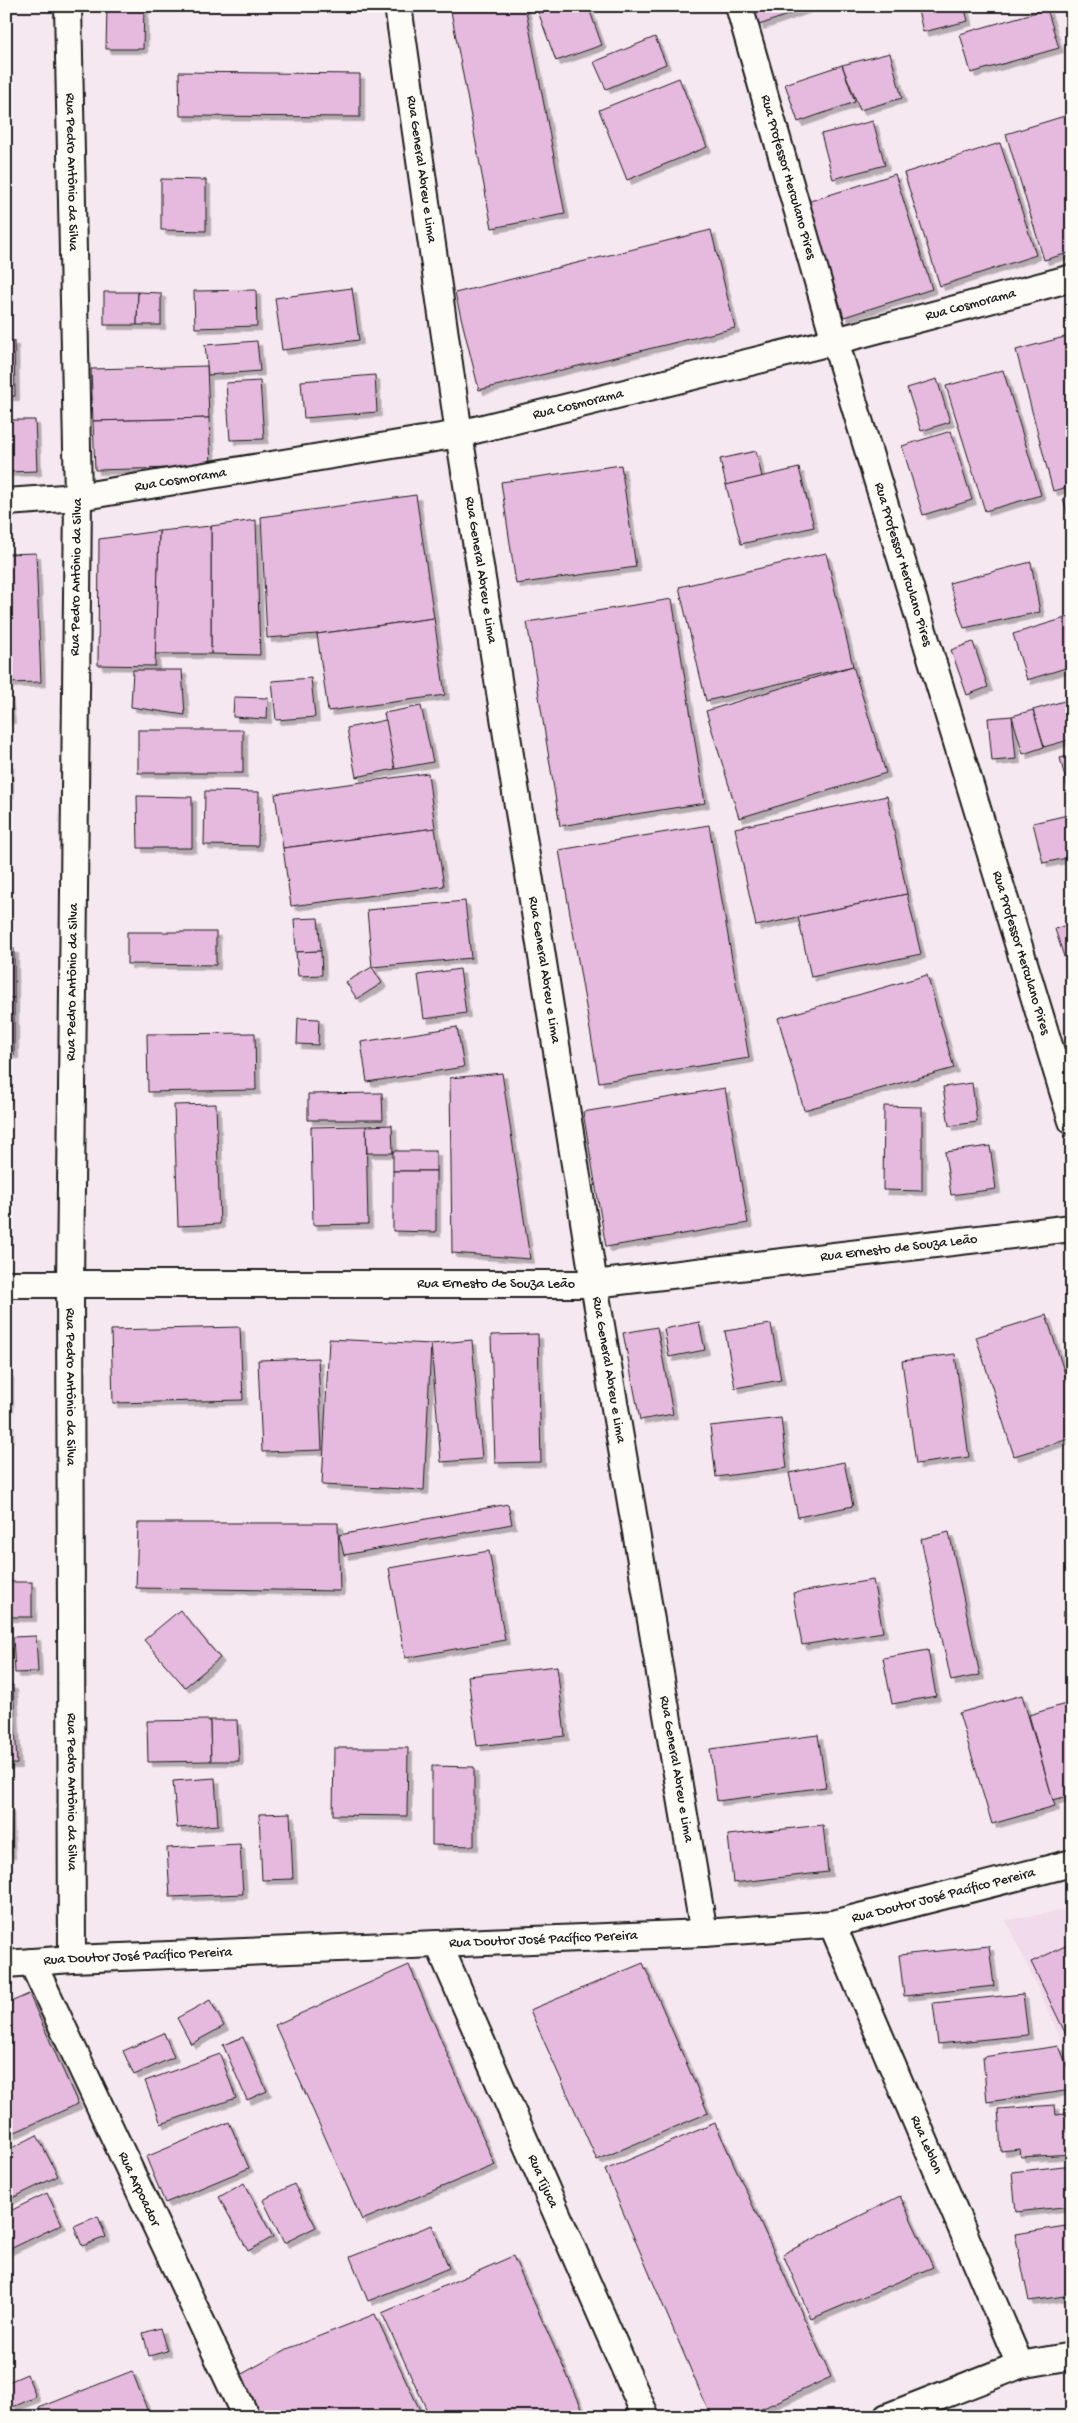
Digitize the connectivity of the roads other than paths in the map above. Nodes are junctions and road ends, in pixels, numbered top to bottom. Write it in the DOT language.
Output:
graph roads {
  1 [pos="68,6"];
  2 [pos="398,6"];
  3 [pos="739,6"];
  4 [pos="1072,278"];
  5 [pos="835,341"];
  6 [pos="458,434"];
  7 [pos="78,497"];
  8 [pos="6,502"];
  9 [pos="1072,1121"];
  10 [pos="1072,1228"];
  11 [pos="6,1284"];
  12 [pos="70,1284"];
  13 [pos="594,1284"];
  14 [pos="1072,1863"];
  15 [pos="832,1924"];
  16 [pos="704,1933"];
  17 [pos="439,1944"];
  18 [pos="72,1959"];
  19 [pos="32,1962"];
  20 [pos="6,1964"];
  21 [pos="1072,2356"];
  22 [pos="1020,2365"];
  23 [pos="246,2417"];
  24 [pos="646,2417"];
  25 [pos="888,2417"];
  1 -- 7 [label="street, Rua Pedro Antônio da Silva"];
  2 -- 6 [label="street, Rua General Abreu e Lima"];
  3 -- 5 [label="street, Rua Professor Herculano Pires"];
  4 -- 5 [label="street, Rua Cosmorama"];
  5 -- 6 [label="street, Rua Cosmorama"];
  5 -- 9 [label="street, Rua Professor Herculano Pires"];
  6 -- 7 [label="street, Rua Cosmorama"];
  6 -- 13 [label="street, Rua General Abreu e Lima"];
  7 -- 8 [label="street, Rua Cosmorama"];
  7 -- 12 [label="street, Rua Pedro Antônio da Silva"];
  10 -- 13 [label="street, Rua Ernesto de Souza Leão"];
  11 -- 12 [label="street, Rua Ernesto de Souza Leão"];
  12 -- 13 [label="street, Rua Ernesto de Souza Leão"];
  12 -- 18 [label="street, Rua Pedro Antônio da Silva"];
  13 -- 16 [label="street, Rua General Abreu e Lima"];
  14 -- 15 [label="street, Rua Doutor José Pacífico Pereira"];
  15 -- 16 [label="street, Rua Doutor José Pacífico Pereira"];
  15 -- 22 [label="street, Rua Leblon"];
  16 -- 17 [label="street, Rua Doutor José Pacífico Pereira"];
  17 -- 18 [label="street, Rua Doutor José Pacífico Pereira"];
  17 -- 24 [label="street, Rua Tijuca"];
  18 -- 19 [label="street, Rua Doutor José Pacífico Pereira"];
  19 -- 20 [label="street, Rua Doutor José Pacífico Pereira"];
  19 -- 23 [label="street, Rua Arpoador"];
  21 -- 22 [label="street"];
  22 -- 25 [label="street"];
}
